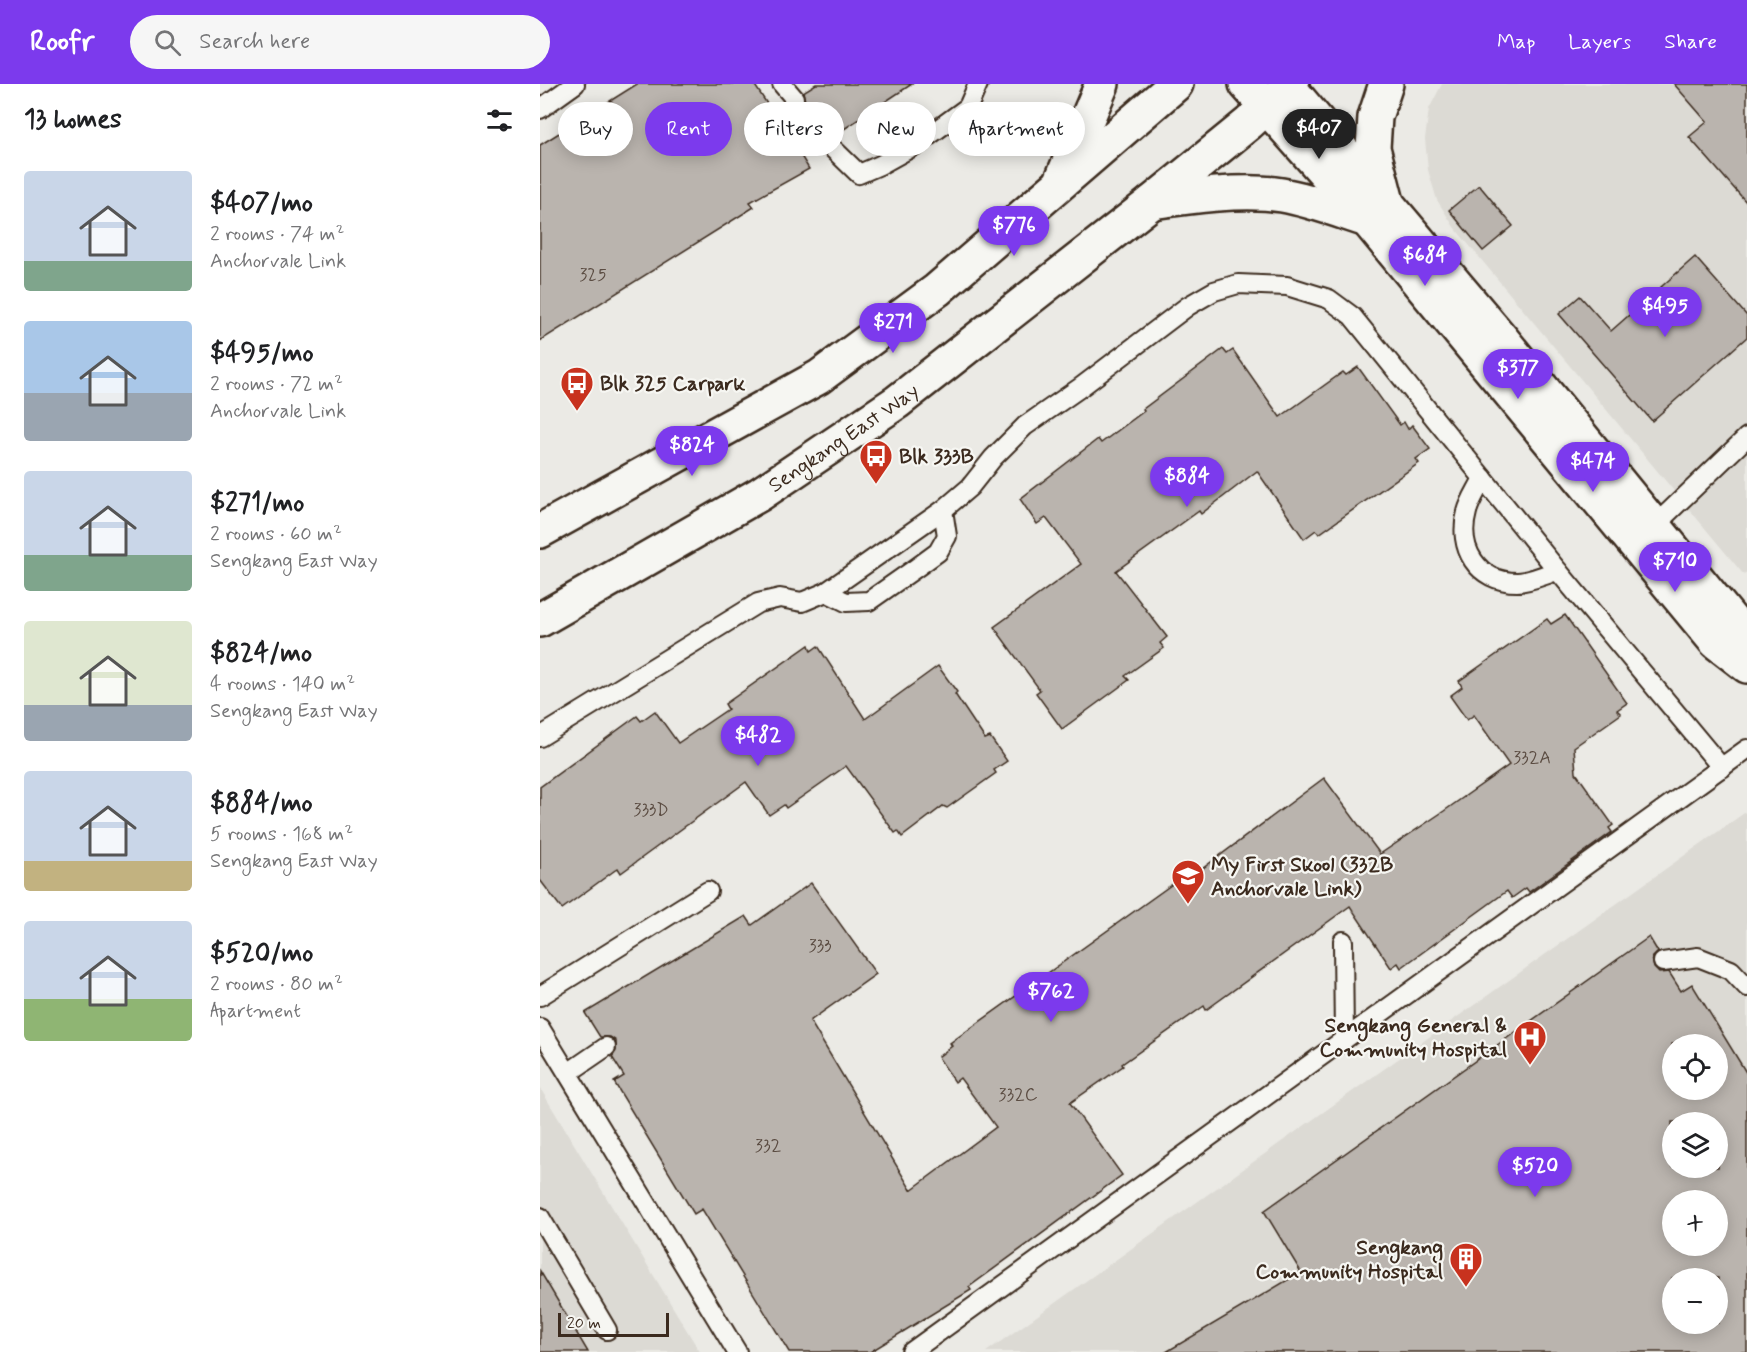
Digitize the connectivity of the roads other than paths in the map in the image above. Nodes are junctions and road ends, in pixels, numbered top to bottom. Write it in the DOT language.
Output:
graph roads {
  1 [pos="575,84"];
  2 [pos="782,84"];
  3 [pos="978,84"];
  4 [pos="1102,84"];
  5 [pos="1176,84"];
  6 [pos="1386,84"];
  7 [pos="1276,89"];
  8 [pos="794,98"];
  9 [pos="540,109"];
  10 [pos="840,156"];
  11 [pos="1059,186"];
  12 [pos="1152,202"];
  13 [pos="1377,211"];
  14 [pos="1747,437"];
  15 [pos="1483,478"];
  16 [pos="943,510"];
  17 [pos="1653,526"];
  18 [pos="540,531"];
  19 [pos="1558,571"];
  20 [pos="826,592"];
  21 [pos="540,620"];
  22 [pos="1747,645"];
  23 [pos="1747,666"];
  24 [pos="540,737"];
  25 [pos="1747,749"];
  26 [pos="1722,768"];
  27 [pos="708,891"];
  28 [pos="1343,941"];
  29 [pos="1663,962"];
  30 [pos="1747,987"];
  31 [pos="540,996"];
  32 [pos="540,1028"];
  33 [pos="1344,1040"];
  34 [pos="606,1047"];
  35 [pos="568,1073"];
  36 [pos="540,1217"];
  37 [pos="607,1330"];
  38 [pos="737,1352"];
  39 [pos="910,1352"];
  1 -- 9 [label="lane"];
  2 -- 8 [label="lane"];
  3 -- 10 [label="lane"];
  4 -- 11 [label="main road"];
  5 -- 11 [label="main road"];
  6 -- 13 [label="main road"];
  7 -- 12 [label="main road, Sengkang East Way"];
  7 -- 13 [label="main road"];
  11 -- 18 [label="main road"];
  12 -- 13 [label="main road"];
  12 -- 21 [label="main road, Sengkang East Way"];
  13 -- 17 [label="main road"];
  13 -- 23 [label="main road"];
  14 -- 17 [label="lane"];
  15 -- 16 [label="lane"];
  15 -- 19 [label="lane"];
  15 -- 19 [label="lane"];
  16 -- 20 [label="lane"];
  16 -- 20 [label="lane"];
  17 -- 22 [label="main road"];
  19 -- 26 [label="lane"];
  20 -- 24 [label="lane"];
  25 -- 26 [label="lane"];
  26 -- 33 [label="lane"];
  27 -- 31 [label="lane"];
  28 -- 33 [label="lane"];
  29 -- 30 [label="lane"];
  32 -- 35 [label="lane"];
  33 -- 39 [label="lane"];
  34 -- 35 [label="lane"];
  35 -- 38 [label="lane"];
  36 -- 37 [label="lane"];
}
